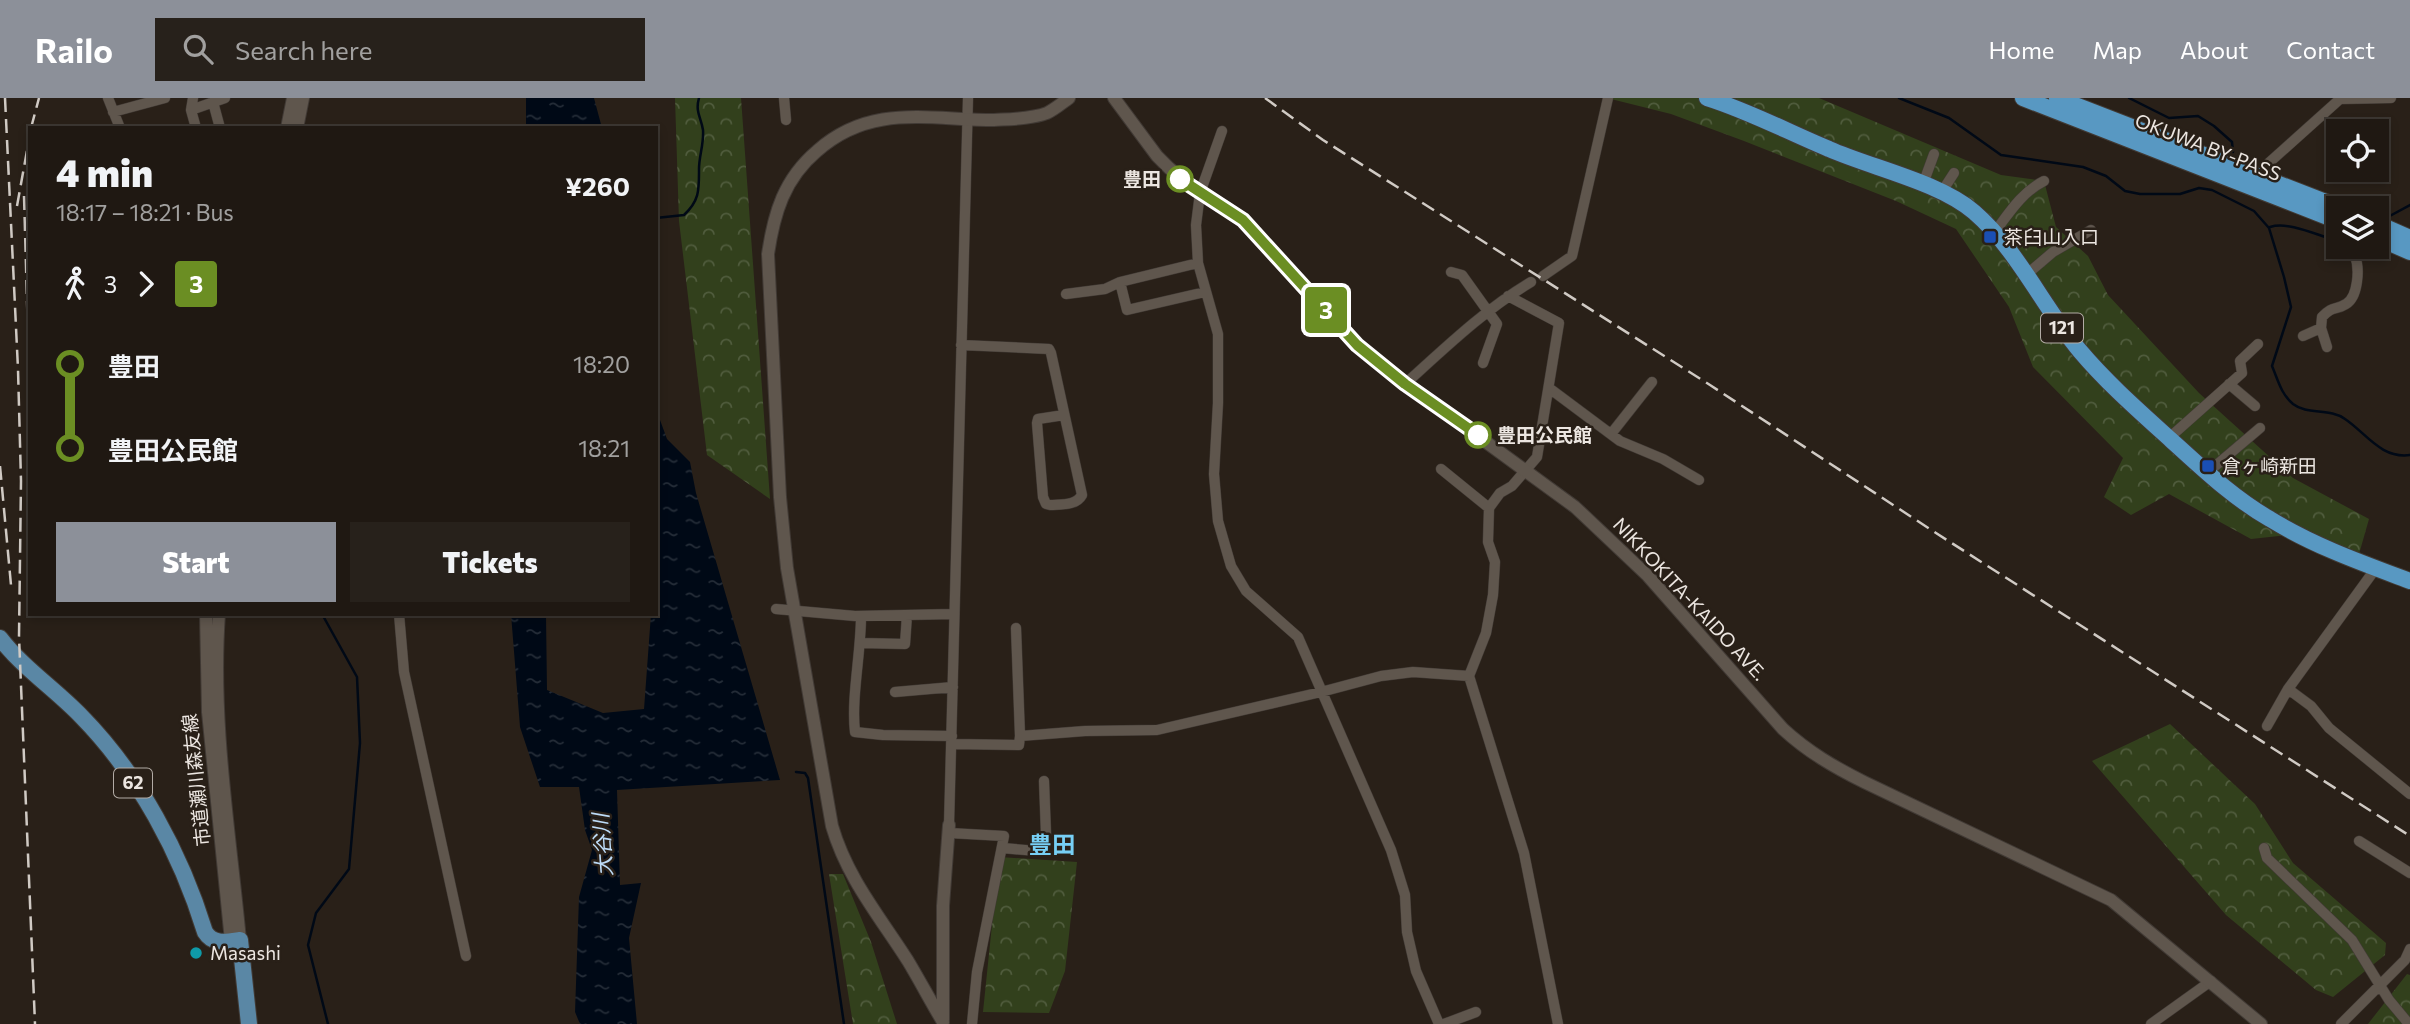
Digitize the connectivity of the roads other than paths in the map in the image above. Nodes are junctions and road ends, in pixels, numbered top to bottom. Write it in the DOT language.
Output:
graph roads {
  1 [pos="108,98"];
  2 [pos="166,98"];
  3 [pos="193,98"];
  4 [pos="225,98"];
  5 [pos="293,98"];
  6 [pos="303,98"];
  7 [pos="784,98"];
  8 [pos="968,98"];
  9 [pos="1069,98"];
  10 [pos="1114,98"];
  11 [pos="1608,98"];
  12 [pos="1707,98"];
  13 [pos="2023,98"];
  14 [pos="2057,98"];
  15 [pos="2391,98"];
  16 [pos="213,102"];
  17 [pos="191,110"];
  18 [pos="113,112"];
  19 [pos="967,119"];
  20 [pos="786,120"];
  21 [pos="119,126"];
  22 [pos="195,126"];
  23 [pos="219,126"];
  24 [pos="287,126"];
  25 [pos="297,126"];
  26 [pos="1222,131"];
  27 [pos="1934,154"];
  28 [pos="1954,173"];
  29 [pos="2251,179"];
  30 [pos="2044,181"];
  31 [pos="1923,184"];
  32 [pos="1941,192"];
  33 [pos="1200,193"];
  34 [pos="2326,203"];
  35 [pos="2326,214"];
  36 [pos="2389,229"];
  37 [pos="2091,230"];
  38 [pos="1994,233"];
  39 [pos="2410,238"];
  40 [pos="2389,243"];
  41 [pos="2410,252"];
  42 [pos="2355,259"];
  43 [pos="1198,263"];
  44 [pos="1451,272"];
  45 [pos="2026,275"];
  46 [pos="1543,276"];
  47 [pos="1120,282"];
  48 [pos="1531,282"];
  49 [pos="1205,292"];
  50 [pos="1066,294"];
  51 [pos="1508,296"];
  52 [pos="1489,312"];
  53 [pos="2321,328"];
  54 [pos="2303,336"];
  55 [pos="2258,344"];
  56 [pos="961,345"];
  57 [pos="2327,346"];
  58 [pos="1483,363"];
  59 [pos="1652,382"];
  60 [pos="1405,384"];
  61 [pos="2229,384"];
  62 [pos="1549,388"];
  63 [pos="2255,406"];
  64 [pos="1064,415"];
  65 [pos="2260,428"];
  66 [pos="1611,434"];
  67 [pos="2169,438"];
  68 [pos="1441,469"];
  69 [pos="1527,470"];
  70 [pos="2207,472"];
  71 [pos="1699,480"];
  72 [pos="1489,508"];
  73 [pos="2376,568"];
  74 [pos="2410,581"];
  75 [pos="776,609"];
  76 [pos="794,611"];
  77 [pos="954,614"];
  78 [pos="907,615"];
  79 [pos="206,616"];
  80 [pos="219,616"];
  81 [pos="399,616"];
  82 [pos="861,616"];
  83 [pos="1016,628"];
  84 [pos="0,638"];
  85 [pos="861,643"];
  86 [pos="1469,676"];
  87 [pos="953,687"];
  88 [pos="2288,689"];
  89 [pos="895,692"];
  90 [pos="1321,692"];
  91 [pos="2267,726"];
  92 [pos="1020,736"];
  93 [pos="952,740"];
  94 [pos="1044,781"];
  95 [pos="2410,794"];
  96 [pos="949,829"];
  97 [pos="2359,841"];
  98 [pos="1002,848"];
  99 [pos="2264,848"];
  100 [pos="2410,873"];
  101 [pos="236,941"];
  102 [pos="2410,949"];
  103 [pos="466,956"];
  104 [pos="2211,981"];
  105 [pos="2381,984"];
  106 [pos="1476,1012"];
  107 [pos="943,1023"];
  108 [pos="240,1024"];
  109 [pos="249,1024"];
  110 [pos="972,1024"];
  111 [pos="1442,1024"];
  112 [pos="1558,1024"];
  113 [pos="2151,1024"];
  114 [pos="2261,1024"];
  115 [pos="2341,1024"];
  116 [pos="2409,1024"];
  1 -- 18 [label="street"];
  2 -- 18 [label="street"];
  3 -- 17 [label="street"];
  4 -- 16 [label="street"];
  5 -- 24 [label="street"];
  6 -- 25 [label="street"];
  7 -- 20 [label="street"];
  8 -- 19 [label="street"];
  9 -- 19 [label="street"];
  10 -- 33 [label="street, NIKKOKITA-KAIDO AVE."];
  11 -- 46 [label="street"];
  12 -- 31 [label="highway, 121"];
  13 -- 29 [label="highway, OKUWA BY-PASS"];
  14 -- 29 [label="highway, OKUWA BY-PASS"];
  15 -- 29 [label="street"];
  16 -- 17 [label="street"];
  16 -- 23 [label="street"];
  17 -- 22 [label="street"];
  18 -- 21 [label="street"];
  19 -- 56 [label="street"];
  19 -- 76 [label="street"];
  26 -- 33 [label="street"];
  27 -- 31 [label="street"];
  28 -- 32 [label="street"];
  29 -- 34 [label="highway, OKUWA BY-PASS"];
  29 -- 35 [label="highway, OKUWA BY-PASS"];
  30 -- 38 [label="street"];
  31 -- 32 [label="highway, 121"];
  32 -- 38 [label="highway, 121"];
  33 -- 43 [label="street"];
  33 -- 60 [label="street, NIKKOKITA-KAIDO AVE."];
  36 -- 39 [label="highway"];
  37 -- 45 [label="street"];
  38 -- 45 [label="highway, 121"];
  40 -- 41 [label="highway"];
  42 -- 53 [label="street"];
  43 -- 47 [label="street"];
  43 -- 49 [label="street"];
  44 -- 52 [label="street"];
  45 -- 67 [label="highway, 121"];
  47 -- 49 [label="street"];
  47 -- 50 [label="street"];
  48 -- 51 [label="street"];
  49 -- 90 [label="street"];
  51 -- 52 [label="street"];
  51 -- 62 [label="street"];
  52 -- 58 [label="street"];
  52 -- 60 [label="street"];
  53 -- 54 [label="street"];
  53 -- 57 [label="street"];
  55 -- 61 [label="street"];
  56 -- 64 [label="street"];
  56 -- 77 [label="street"];
  59 -- 66 [label="street"];
  60 -- 69 [label="street, NIKKOKITA-KAIDO AVE."];
  61 -- 63 [label="street"];
  61 -- 67 [label="street"];
  62 -- 66 [label="street"];
  62 -- 69 [label="street"];
  64 -- 64 [label="street"];
  65 -- 70 [label="street"];
  66 -- 71 [label="street"];
  67 -- 70 [label="highway, 121"];
  68 -- 72 [label="street"];
  69 -- 72 [label="street"];
  69 -- 104 [label="street, NIKKOKITA-KAIDO AVE."];
  70 -- 73 [label="highway, 121"];
  72 -- 86 [label="street"];
  73 -- 74 [label="highway, 121"];
  73 -- 88 [label="street"];
  75 -- 76 [label="street"];
  76 -- 82 [label="street"];
  76 -- 107 [label="street"];
  77 -- 78 [label="street"];
  77 -- 87 [label="street"];
  78 -- 82 [label="street"];
  78 -- 85 [label="street"];
  79 -- 101 [label="street, 市道瀬川森友線"];
  80 -- 101 [label="street, 市道瀬川森友線"];
  81 -- 103 [label="street"];
  82 -- 85 [label="street"];
  83 -- 92 [label="street"];
  84 -- 101 [label="main road, 62"];
  85 -- 93 [label="street"];
  86 -- 90 [label="street"];
  86 -- 112 [label="street"];
  87 -- 89 [label="street"];
  87 -- 93 [label="street"];
  88 -- 91 [label="street"];
  88 -- 95 [label="street"];
  90 -- 92 [label="street"];
  90 -- 111 [label="street"];
  92 -- 93 [label="street"];
  93 -- 96 [label="street"];
  94 -- 98 [label="street"];
  96 -- 98 [label="street"];
  96 -- 107 [label="street"];
  97 -- 100 [label="street"];
  98 -- 110 [label="street"];
  99 -- 105 [label="street"];
  101 -- 108 [label="main road"];
  101 -- 109 [label="main road"];
  102 -- 105 [label="street"];
  104 -- 113 [label="street"];
  104 -- 114 [label="street, NIKKOKITA-KAIDO AVE."];
  105 -- 115 [label="street"];
  105 -- 116 [label="street"];
  106 -- 111 [label="street"];
}
